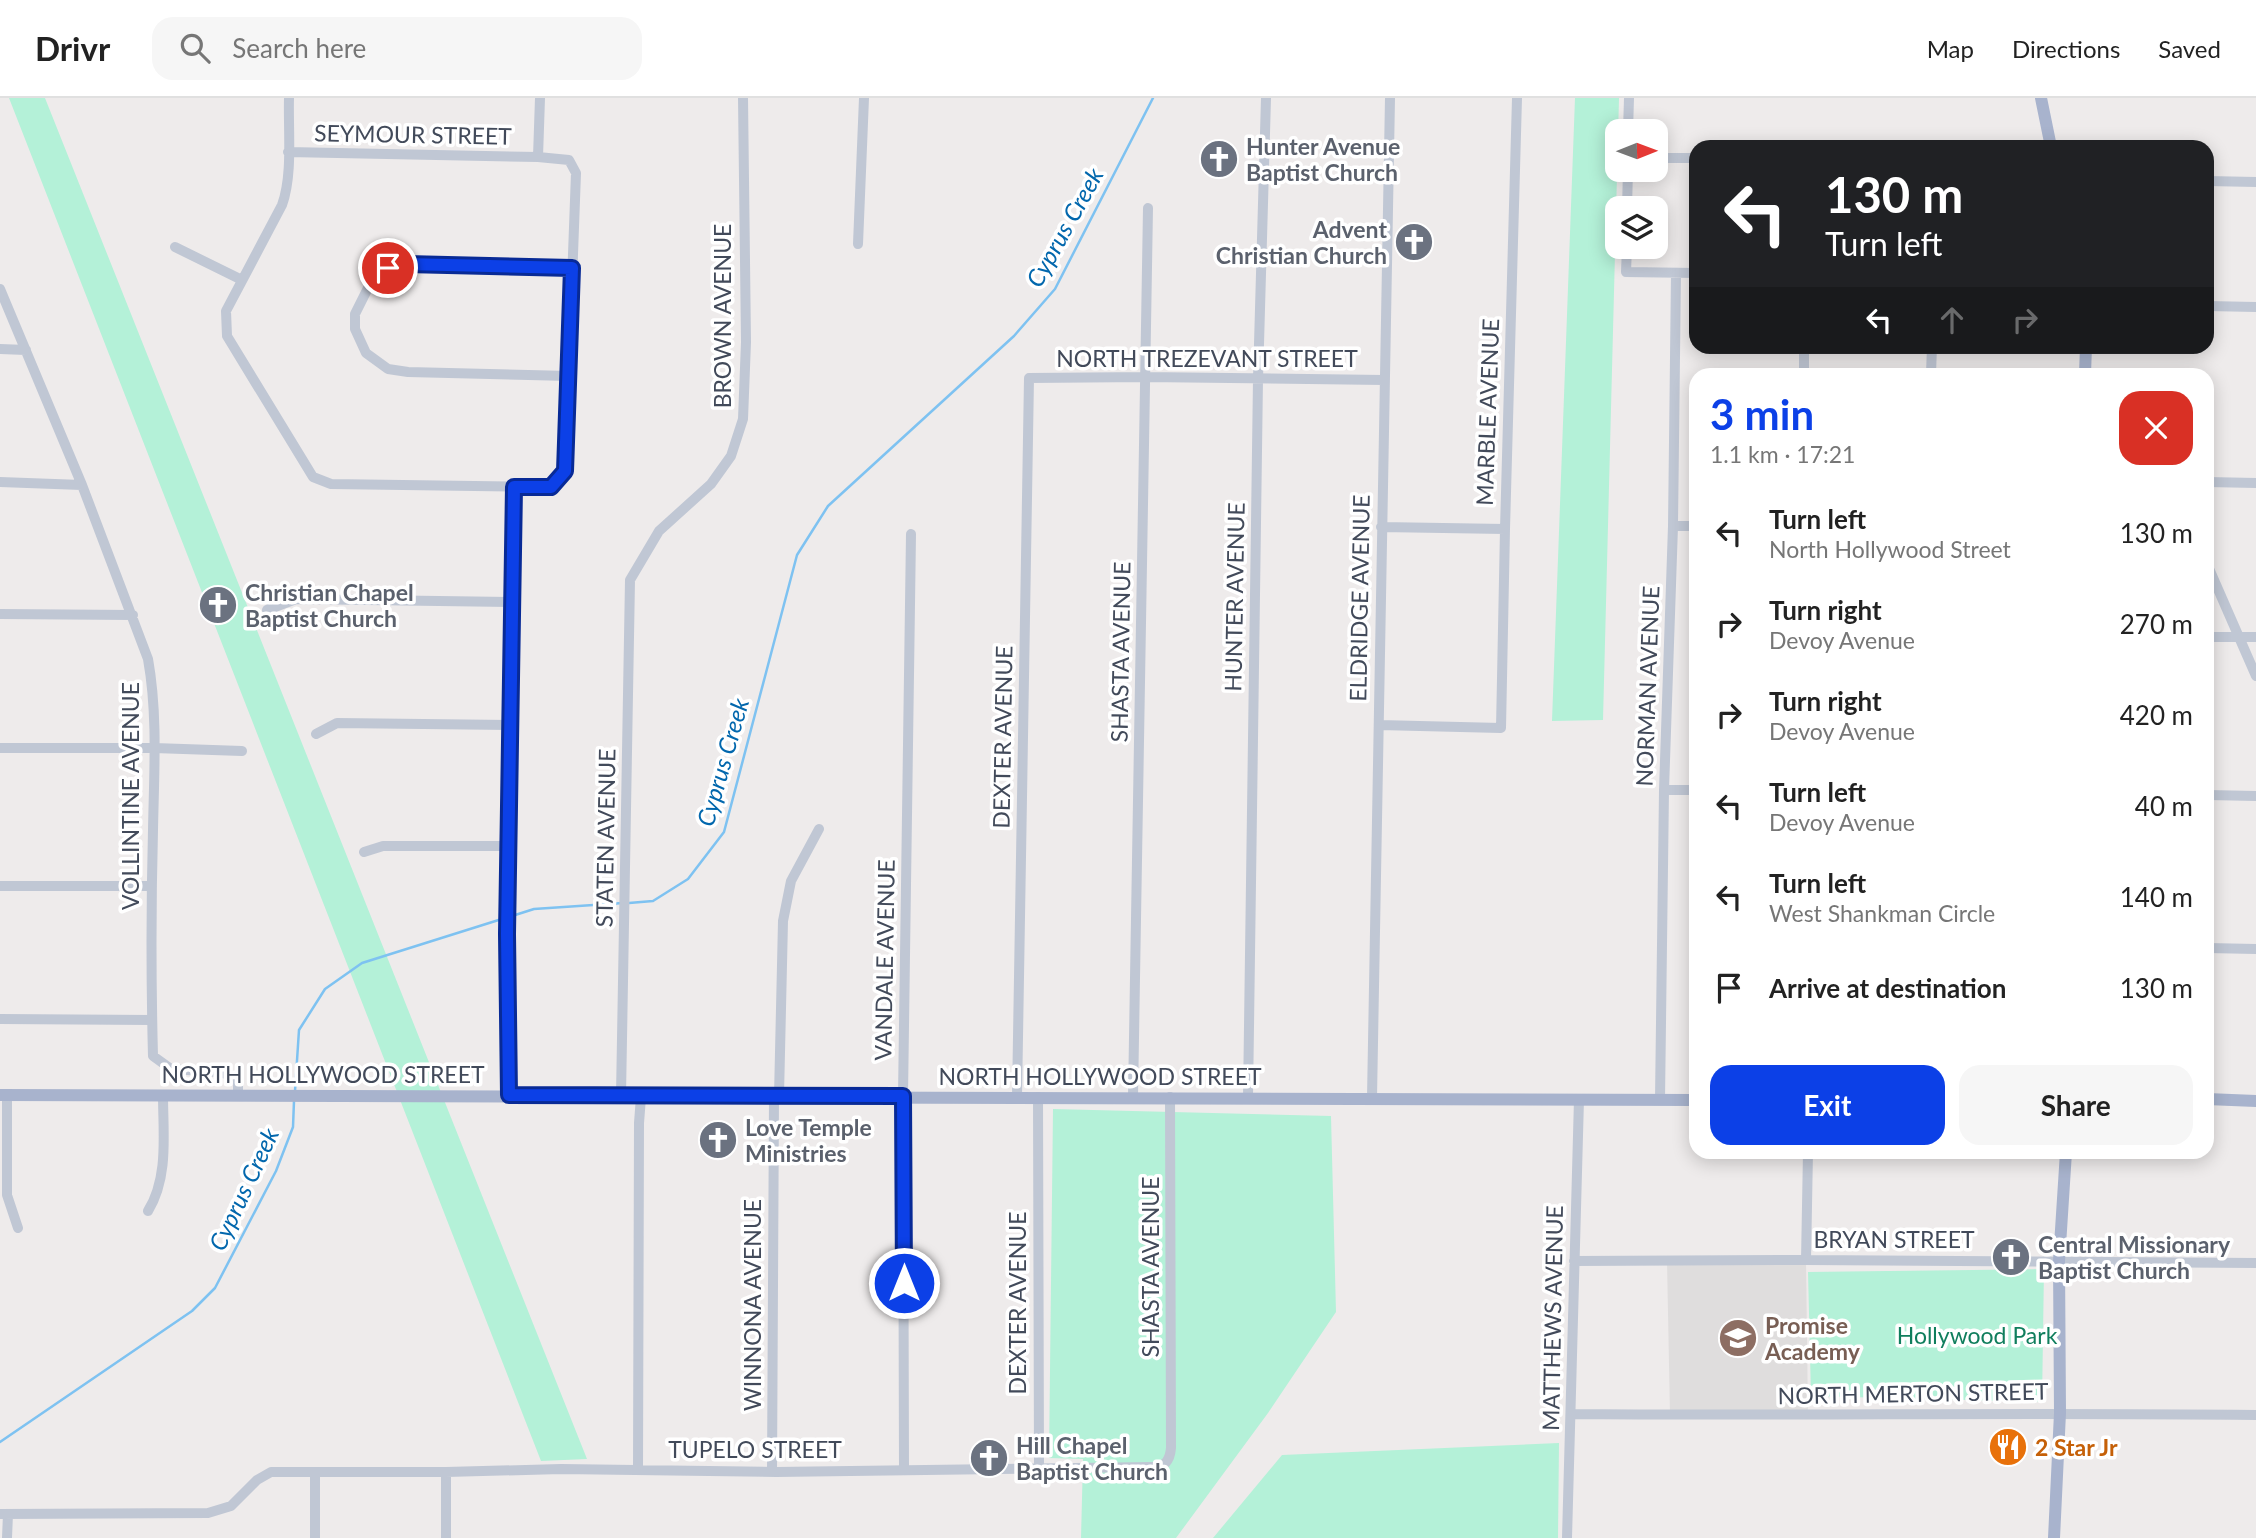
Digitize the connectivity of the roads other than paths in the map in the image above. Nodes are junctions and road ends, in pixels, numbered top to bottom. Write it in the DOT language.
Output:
graph roads {
  1 [pos="289,98"];
  2 [pos="540,98"];
  3 [pos="743,98"];
  4 [pos="864,98"];
  5 [pos="1266,98"];
  6 [pos="1390,98"];
  7 [pos="1517,98"];
  8 [pos="1629,98"];
  9 [pos="2042,98"];
  10 [pos="1628,119"];
  11 [pos="2050,140"];
  12 [pos="288,152"];
  13 [pos="538,157"];
  14 [pos="1668,158"];
  15 [pos="1689,158"];
  16 [pos="2214,181"];
  17 [pos="2256,182"];
  18 [pos="1148,208"];
  19 [pos="858,244"];
  20 [pos="175,247"];
  21 [pos="1627,259"];
  22 [pos="572,268"];
  23 [pos="1676,273"];
  24 [pos="1689,273"];
  25 [pos="242,280"];
  26 [pos="0,289"];
  27 [pos="2214,306"];
  28 [pos="2256,307"];
  29 [pos="0,349"];
  30 [pos="26,350"];
  31 [pos="569,376"];
  32 [pos="1146,377"];
  33 [pos="1029,378"];
  34 [pos="1258,379"];
  35 [pos="1384,380"];
  36 [pos="0,482"];
  37 [pos="2214,482"];
  38 [pos="2256,483"];
  39 [pos="82,485"];
  40 [pos="514,487"];
  41 [pos="1673,526"];
  42 [pos="1689,526"];
  43 [pos="1381,527"];
  44 [pos="1505,529"];
  45 [pos="911,534"];
  46 [pos="630,580"];
  47 [pos="2214,580"];
  48 [pos="513,602"];
  49 [pos="267,610"];
  50 [pos="0,614"];
  51 [pos="133,615"];
  52 [pos="2214,637"];
  53 [pos="2239,637"];
  54 [pos="2256,637"];
  55 [pos="2256,676"];
  56 [pos="511,725"];
  57 [pos="1379,725"];
  58 [pos="316,734"];
  59 [pos="0,748"];
  60 [pos="154,748"];
  61 [pos="242,751"];
  62 [pos="1664,790"];
  63 [pos="1689,790"];
  64 [pos="2214,795"];
  65 [pos="2256,796"];
  66 [pos="819,829"];
  67 [pos="509,846"];
  68 [pos="364,852"];
  69 [pos="0,886"];
  70 [pos="152,886"];
  71 [pos="2214,948"];
  72 [pos="2256,949"];
  73 [pos="0,1019"];
  74 [pos="152,1020"];
  75 [pos="239,1094"];
  76 [pos="3,1095"];
  77 [pos="163,1095"];
  78 [pos="509,1095"];
  79 [pos="621,1096"];
  80 [pos="777,1096"];
  81 [pos="903,1096"];
  82 [pos="641,1097"];
  83 [pos="1017,1097"];
  84 [pos="1038,1097"];
  85 [pos="1133,1097"];
  86 [pos="1170,1097"];
  87 [pos="1248,1098"];
  88 [pos="1372,1098"];
  89 [pos="1579,1099"];
  90 [pos="2214,1099"];
  91 [pos="1660,1100"];
  92 [pos="1689,1100"];
  93 [pos="2256,1101"];
  94 [pos="1808,1159"];
  95 [pos="2066,1159"];
  96 [pos="148,1211"];
  97 [pos="18,1228"];
  98 [pos="1806,1260"];
  99 [pos="1574,1261"];
  100 [pos="2059,1261"];
  101 [pos="2256,1263"];
  102 [pos="2060,1413"];
  103 [pos="1571,1414"];
  104 [pos="2256,1415"];
  105 [pos="1171,1437"];
  106 [pos="1039,1467"];
  107 [pos="638,1469"];
  108 [pos="904,1470"];
  109 [pos="315,1472"];
  110 [pos="446,1472"];
  111 [pos="772,1472"];
  112 [pos="4,1514"];
  113 [pos="7,1538"];
  114 [pos="315,1538"];
  115 [pos="446,1538"];
  116 [pos="1567,1538"];
  117 [pos="2054,1538"];
  1 -- 12 [label="street"];
  2 -- 13 [label="street"];
  3 -- 46 [label="street, BROWN AVENUE"];
  4 -- 19 [label="street"];
  5 -- 34 [label="street, HUNTER AVENUE"];
  6 -- 35 [label="street, ELDRIDGE AVENUE"];
  7 -- 44 [label="street, MARBLE AVENUE"];
  8 -- 10 [label="street"];
  9 -- 11 [label="main road"];
  12 -- 13 [label="street, SEYMOUR STREET"];
  12 -- 25 [label="street"];
  13 -- 22 [label="street, SEYMOUR STREET"];
  14 -- 15 [label="street"];
  16 -- 17 [label="street"];
  18 -- 32 [label="street, SHASTA AVENUE"];
  20 -- 25 [label="street"];
  21 -- 23 [label="street"];
  22 -- 31 [label="street"];
  22 -- 31 [label="street"];
  23 -- 24 [label="street"];
  23 -- 41 [label="street, NORMAN AVENUE"];
  25 -- 40 [label="street"];
  26 -- 30 [label="street, VOLLINTINE AVENUE"];
  27 -- 28 [label="street"];
  29 -- 30 [label="street"];
  30 -- 39 [label="street, VOLLINTINE AVENUE"];
  31 -- 40 [label="street"];
  32 -- 33 [label="street, NORTH TREZEVANT STREET"];
  32 -- 34 [label="street, NORTH TREZEVANT STREET"];
  32 -- 85 [label="street, SHASTA AVENUE"];
  33 -- 83 [label="street, DEXTER AVENUE"];
  34 -- 35 [label="street, NORTH TREZEVANT STREET"];
  34 -- 87 [label="street, HUNTER AVENUE"];
  35 -- 43 [label="street, ELDRIDGE AVENUE"];
  36 -- 39 [label="street"];
  37 -- 38 [label="street"];
  39 -- 51 [label="street, VOLLINTINE AVENUE"];
  40 -- 48 [label="street"];
  41 -- 42 [label="street"];
  41 -- 62 [label="street, NORMAN AVENUE"];
  43 -- 44 [label="street"];
  43 -- 57 [label="street, ELDRIDGE AVENUE"];
  44 -- 57 [label="street, MARBLE AVENUE"];
  45 -- 81 [label="street, VANDALE AVENUE"];
  46 -- 79 [label="street, STATEN AVENUE"];
  47 -- 53 [label="street"];
  48 -- 49 [label="street"];
  48 -- 56 [label="street"];
  50 -- 51 [label="street"];
  51 -- 60 [label="street, VOLLINTINE AVENUE"];
  52 -- 53 [label="street"];
  53 -- 54 [label="street"];
  53 -- 55 [label="street"];
  56 -- 58 [label="street"];
  56 -- 67 [label="street"];
  57 -- 88 [label="street, ELDRIDGE AVENUE"];
  59 -- 60 [label="street"];
  60 -- 61 [label="street"];
  60 -- 70 [label="street, VOLLINTINE AVENUE"];
  62 -- 63 [label="street"];
  62 -- 91 [label="street, NORMAN AVENUE"];
  64 -- 65 [label="street"];
  66 -- 80 [label="street, WINNONA AVENUE"];
  67 -- 68 [label="street"];
  67 -- 78 [label="street"];
  69 -- 70 [label="street"];
  70 -- 74 [label="street, VOLLINTINE AVENUE"];
  71 -- 72 [label="street"];
  73 -- 74 [label="street"];
  74 -- 75 [label="street, VOLLINTINE AVENUE"];
  75 -- 77 [label="main road, NORTH HOLLYWOOD STREET"];
  75 -- 78 [label="main road, NORTH HOLLYWOOD STREET"];
  76 -- 77 [label="main road, NORTH HOLLYWOOD STREET"];
  76 -- 97 [label="street"];
  77 -- 96 [label="street"];
  78 -- 79 [label="main road, NORTH HOLLYWOOD STREET"];
  79 -- 82 [label="main road, NORTH HOLLYWOOD STREET"];
  80 -- 81 [label="main road, NORTH HOLLYWOOD STREET"];
  80 -- 82 [label="main road, NORTH HOLLYWOOD STREET"];
  80 -- 111 [label="street, WINNONA AVENUE"];
  81 -- 83 [label="main road, NORTH HOLLYWOOD STREET"];
  81 -- 108 [label="street, VANDALE AVENUE"];
  82 -- 107 [label="street"];
  83 -- 84 [label="main road, NORTH HOLLYWOOD STREET"];
  84 -- 85 [label="main road, NORTH HOLLYWOOD STREET"];
  84 -- 106 [label="street, DEXTER AVENUE"];
  85 -- 86 [label="main road, NORTH HOLLYWOOD STREET"];
  86 -- 87 [label="main road, NORTH HOLLYWOOD STREET"];
  86 -- 105 [label="street, SHASTA AVENUE"];
  87 -- 88 [label="main road, NORTH HOLLYWOOD STREET"];
  88 -- 89 [label="main road, NORTH HOLLYWOOD STREET"];
  89 -- 91 [label="main road, NORTH HOLLYWOOD STREET"];
  89 -- 99 [label="street, MATTHEWS AVENUE"];
  90 -- 93 [label="main road"];
  91 -- 92 [label="main road, NORTH HOLLYWOOD STREET"];
  94 -- 98 [label="street"];
  95 -- 100 [label="main road"];
  98 -- 99 [label="street, BRYAN STREET"];
  98 -- 100 [label="street, BRYAN STREET"];
  99 -- 103 [label="street, MATTHEWS AVENUE"];
  100 -- 101 [label="street, BRYAN STREET"];
  100 -- 102 [label="main road"];
  102 -- 103 [label="street, NORTH MERTON STREET"];
  102 -- 104 [label="street, NORTH MERTON STREET"];
  102 -- 117 [label="main road"];
  103 -- 116 [label="street, MATTHEWS AVENUE"];
  105 -- 106 [label="street, TUPELO STREET"];
  106 -- 108 [label="street, TUPELO STREET"];
  107 -- 110 [label="street, TUPELO STREET"];
  107 -- 111 [label="street, TUPELO STREET"];
  108 -- 111 [label="street, TUPELO STREET"];
  109 -- 110 [label="street, TUPELO STREET"];
  109 -- 112 [label="street, TUPELO STREET"];
  109 -- 114 [label="street"];
  110 -- 115 [label="street"];
  112 -- 113 [label="street"];
}
